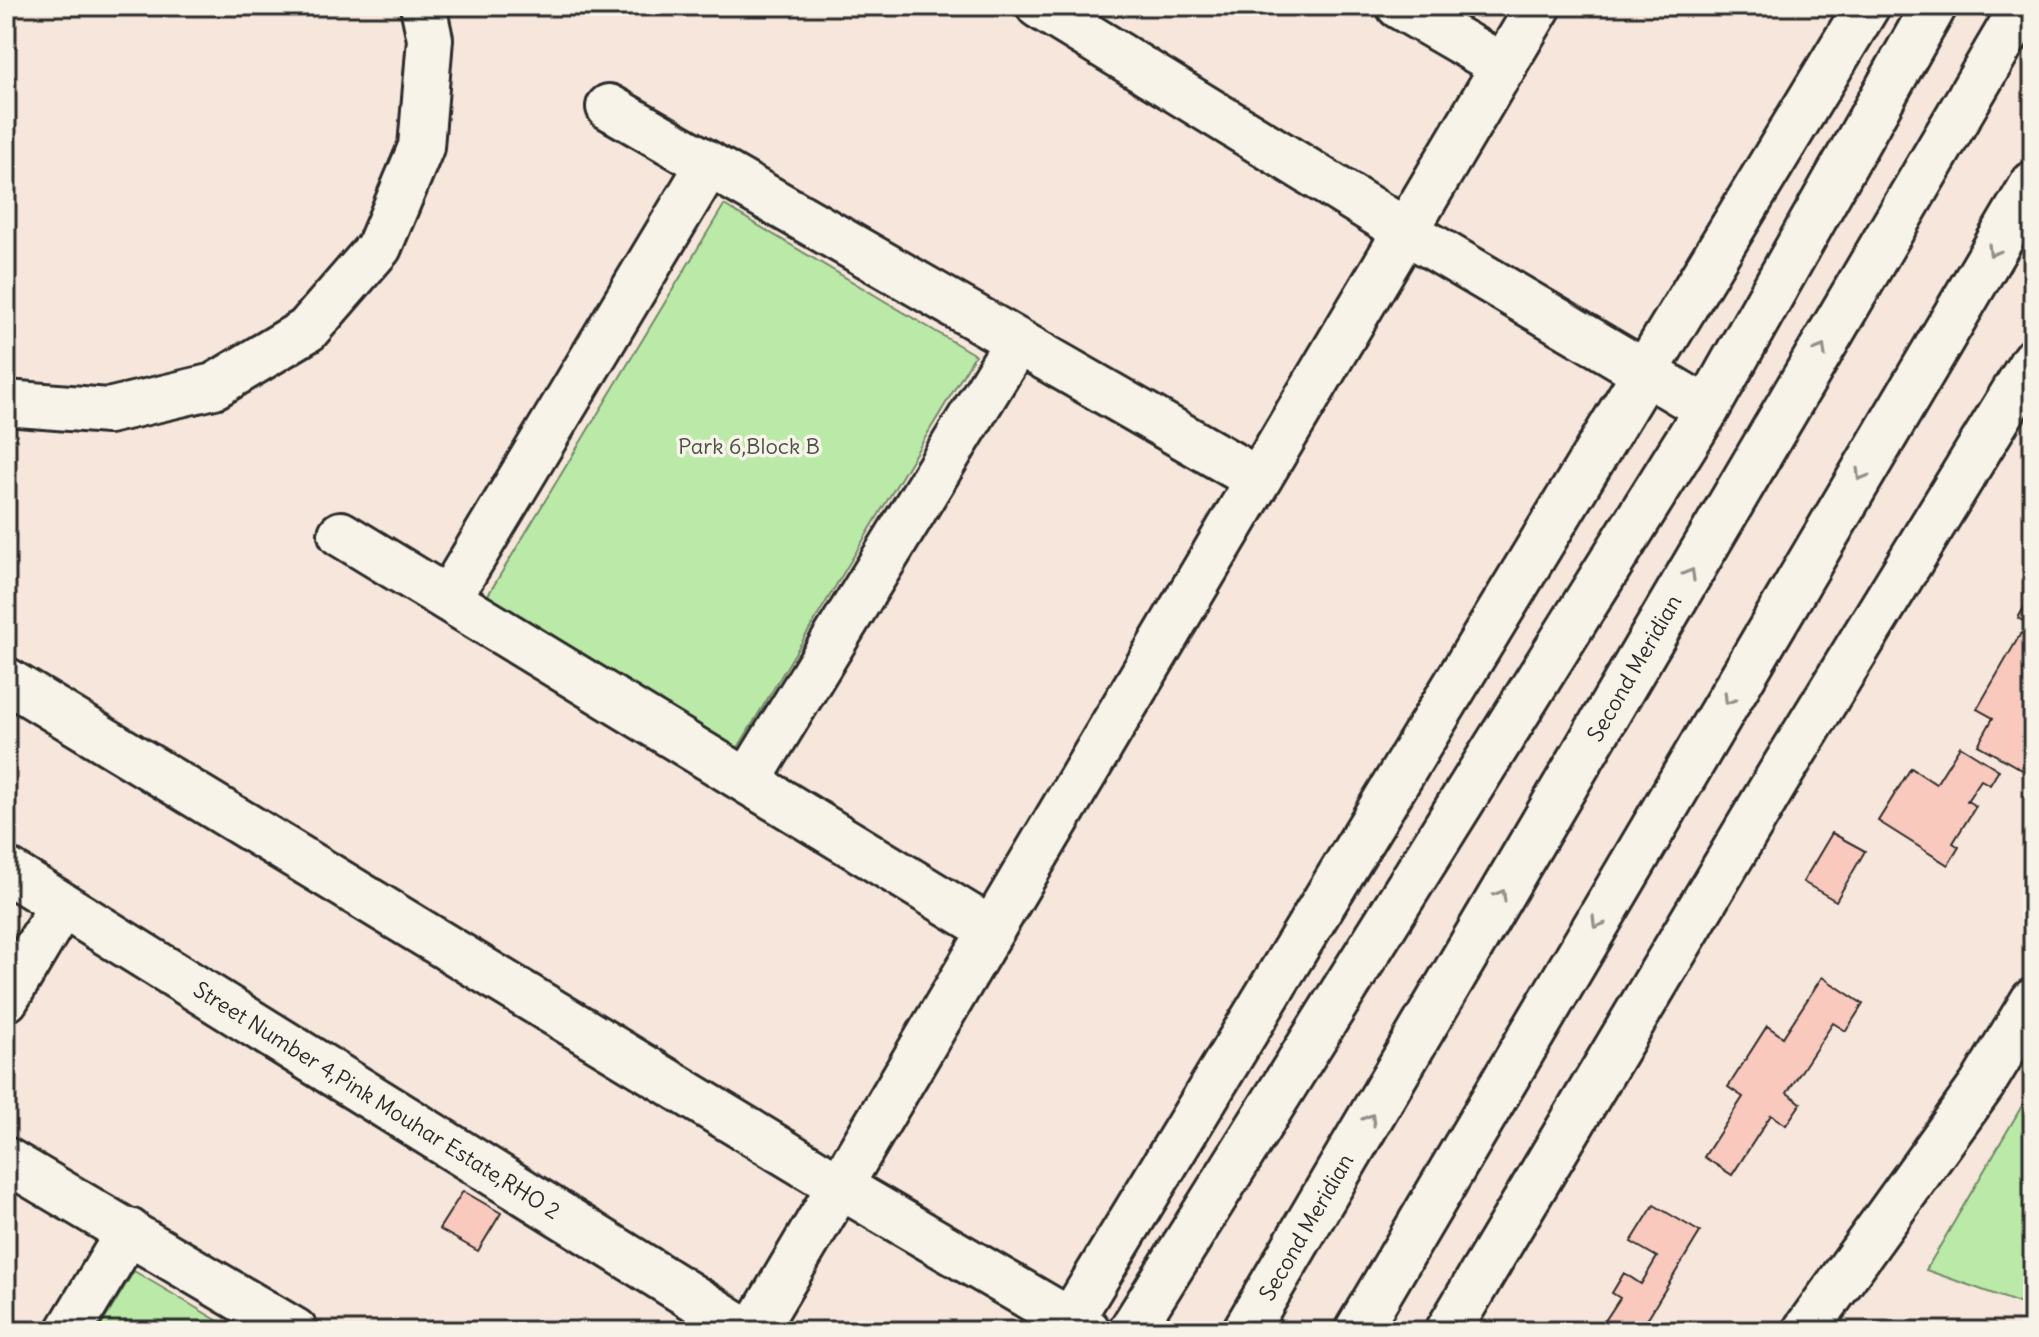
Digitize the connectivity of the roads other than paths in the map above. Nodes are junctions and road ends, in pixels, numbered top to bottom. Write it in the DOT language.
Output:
graph roads {
  1 [pos="423,6"];
  2 [pos="1039,6"];
  3 [pos="1399,6"];
  4 [pos="1539,6"];
  5 [pos="1867,6"];
  6 [pos="1934,6"];
  7 [pos="2023,6"];
  8 [pos="1504,67"];
  9 [pos="609,107"];
  10 [pos="709,164"];
  11 [pos="2033,184"];
  12 [pos="1404,230"];
  13 [pos="1017,342"];
  14 [pos="2033,361"];
  15 [pos="1649,372"];
  16 [pos="6,403"];
  17 [pos="1707,409"];
  18 [pos="1257,479"];
  19 [pos="341,534"];
  20 [pos="448,599"];
  21 [pos="6,680"];
  22 [pos="748,781"];
  23 [pos="6,870"];
  24 [pos="62,905"];
  25 [pos="990,929"];
  26 [pos="6,999"];
  27 [pos="2033,1001"];
  28 [pos="6,1160"];
  29 [pos="838,1185"];
  30 [pos="129,1231"];
  31 [pos="1075,1327"];
  32 [pos="69,1331"];
  33 [pos="295,1331"];
  34 [pos="747,1331"];
  35 [pos="754,1331"];
  36 [pos="1131,1331"];
  37 [pos="1245,1331"];
  38 [pos="1357,1331"];
  39 [pos="1448,1331"];
  40 [pos="1805,1331"];
  1 -- 16 [label="street"];
  2 -- 12 [label="street"];
  3 -- 8 [label="street"];
  4 -- 8 [label="street"];
  5 -- 15 [label="street"];
  6 -- 17 [label="street"];
  37 -- 7 [label="street, Second Meridian, one-way"];
  8 -- 12 [label="street"];
  9 -- 10 [label="street"];
  10 -- 13 [label="street"];
  10 -- 20 [label="street"];
  11 -- 38 [label="street, one-way"];
  12 -- 15 [label="street"];
  12 -- 18 [label="street"];
  13 -- 18 [label="street"];
  13 -- 22 [label="street"];
  14 -- 39 [label="street"];
  15 -- 17 [label="street"];
  15 -- 31 [label="street"];
  17 -- 36 [label="street"];
  18 -- 25 [label="street"];
  19 -- 20 [label="street"];
  20 -- 22 [label="street"];
  21 -- 29 [label="street"];
  22 -- 25 [label="street"];
  23 -- 24 [label="street, Street Number 4,Pink Mouhar Estate,RHO 2"];
  24 -- 26 [label="street"];
  24 -- 34 [label="street, Street Number 4,Pink Mouhar Estate,RHO 2"];
  25 -- 29 [label="street"];
  27 -- 40 [label="street"];
  28 -- 30 [label="street"];
  29 -- 31 [label="street"];
  29 -- 35 [label="street"];
  30 -- 32 [label="street"];
  30 -- 33 [label="street"];
}
